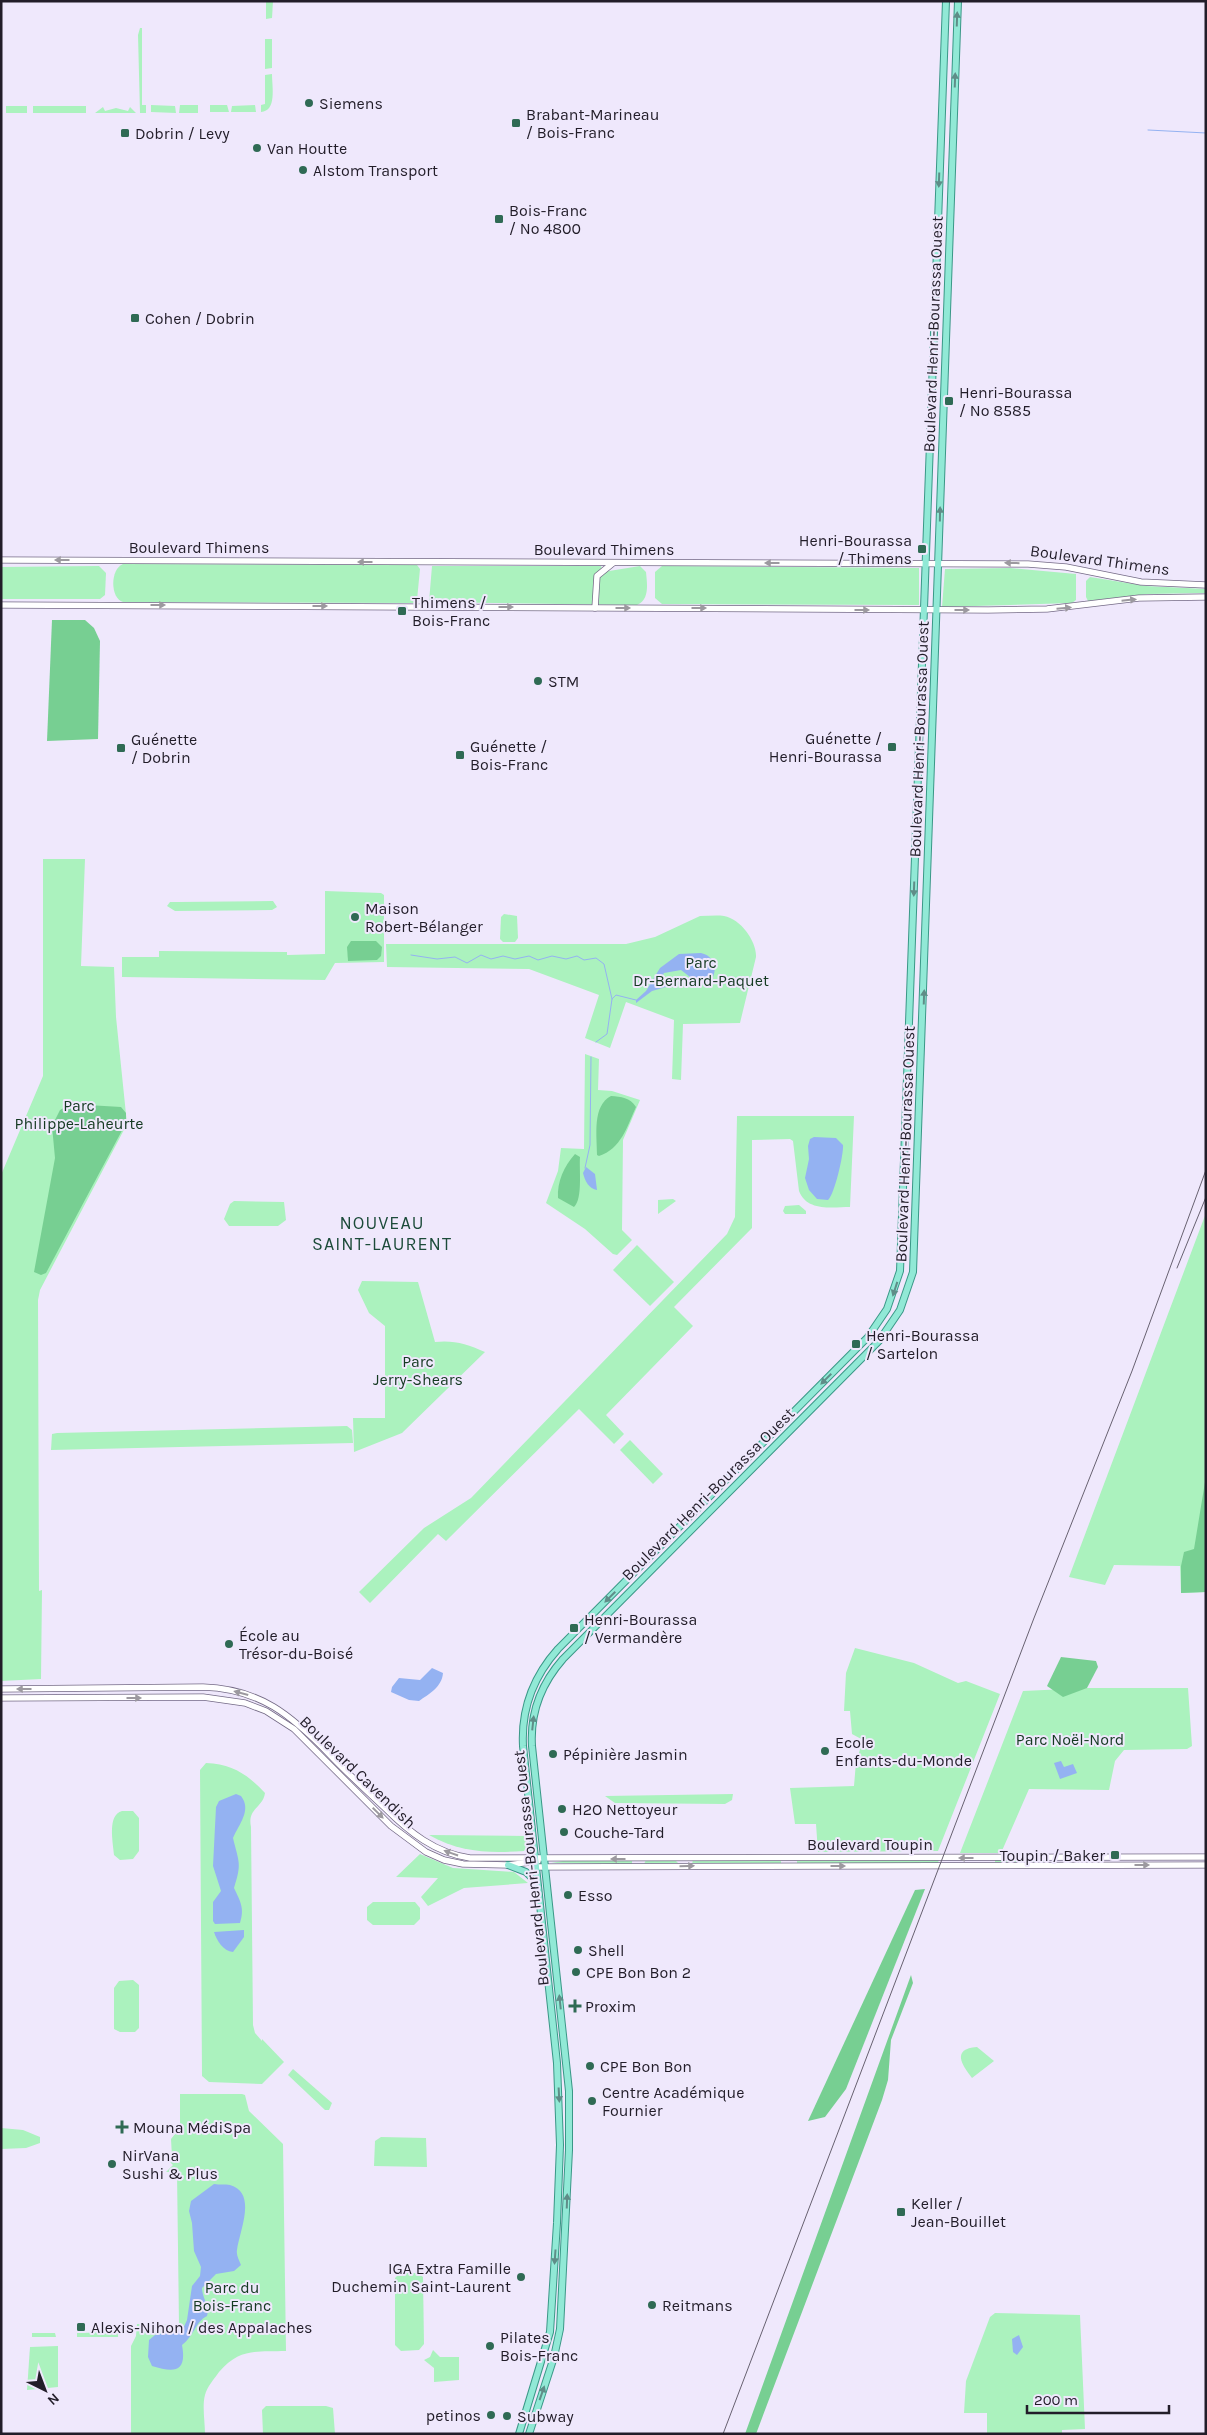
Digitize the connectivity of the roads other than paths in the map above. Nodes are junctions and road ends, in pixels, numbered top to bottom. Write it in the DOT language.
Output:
graph roads {
  1 [pos="946,1"];
  2 [pos="958,1"];
  3 [pos="1,560"];
  4 [pos="613,563"];
  5 [pos="926,563"];
  6 [pos="939,563"];
  7 [pos="1206,585"];
  8 [pos="1206,596"];
  9 [pos="1,605"];
  10 [pos="595,608"];
  11 [pos="924,610"];
  12 [pos="937,610"];
  13 [pos="1,1689"];
  14 [pos="1,1698"];
  15 [pos="1206,1857"];
  16 [pos="988,1858"];
  17 [pos="535,1862"];
  18 [pos="545,1862"];
  19 [pos="508,1865"];
  20 [pos="988,1865"];
  21 [pos="1206,1865"];
  22 [pos="537,1883"];
  23 [pos="519,2434"];
  24 [pos="529,2434"];
  1 -- 5 [label="main road, Boulevard Henri-Bourassa Ouest, one-way"];
  6 -- 2 [label="main road, Boulevard Henri-Bourassa Ouest, one-way"];
  4 -- 3 [label="street, Boulevard Thimens, one-way"];
  5 -- 4 [label="street, Boulevard Thimens, one-way"];
  4 -- 10 [label="street"];
  5 -- 6 [label="street, Boulevard Thimens"];
  5 -- 11 [label="main road, Boulevard Henri-Bourassa Ouest"];
  7 -- 6 [label="street, Boulevard Thimens, one-way"];
  6 -- 12 [label="main road, Boulevard Henri-Bourassa Ouest"];
  12 -- 8 [label="street, Boulevard Thimens, one-way"];
  9 -- 10 [label="street, Boulevard Thimens, one-way"];
  10 -- 11 [label="street, Boulevard Thimens, one-way"];
  11 -- 12 [label="street, Boulevard Thimens"];
  11 -- 17 [label="main road, Boulevard Henri-Bourassa Ouest, one-way"];
  18 -- 12 [label="main road, Boulevard Henri-Bourassa Ouest, one-way"];
  17 -- 13 [label="street, Boulevard Cavendish, one-way"];
  14 -- 19 [label="street, Boulevard Cavendish, one-way"];
  15 -- 16 [label="street, Boulevard Toupin"];
  16 -- 18 [label="street, Boulevard Toupin, one-way"];
  16 -- 20 [label="street"];
  17 -- 18 [label="street, Boulevard Toupin"];
  17 -- 19 [label="street, Boulevard Cavendish"];
  17 -- 22 [label="main road, Boulevard Henri-Bourassa Ouest"];
  18 -- 20 [label="street, Boulevard Toupin, one-way"];
  24 -- 18 [label="main road, Boulevard Henri-Bourassa Ouest, one-way"];
  19 -- 22 [label="main road"];
  20 -- 21 [label="street, Boulevard Toupin, one-way"];
  22 -- 23 [label="main road, Boulevard Henri-Bourassa Ouest, one-way"];
}
